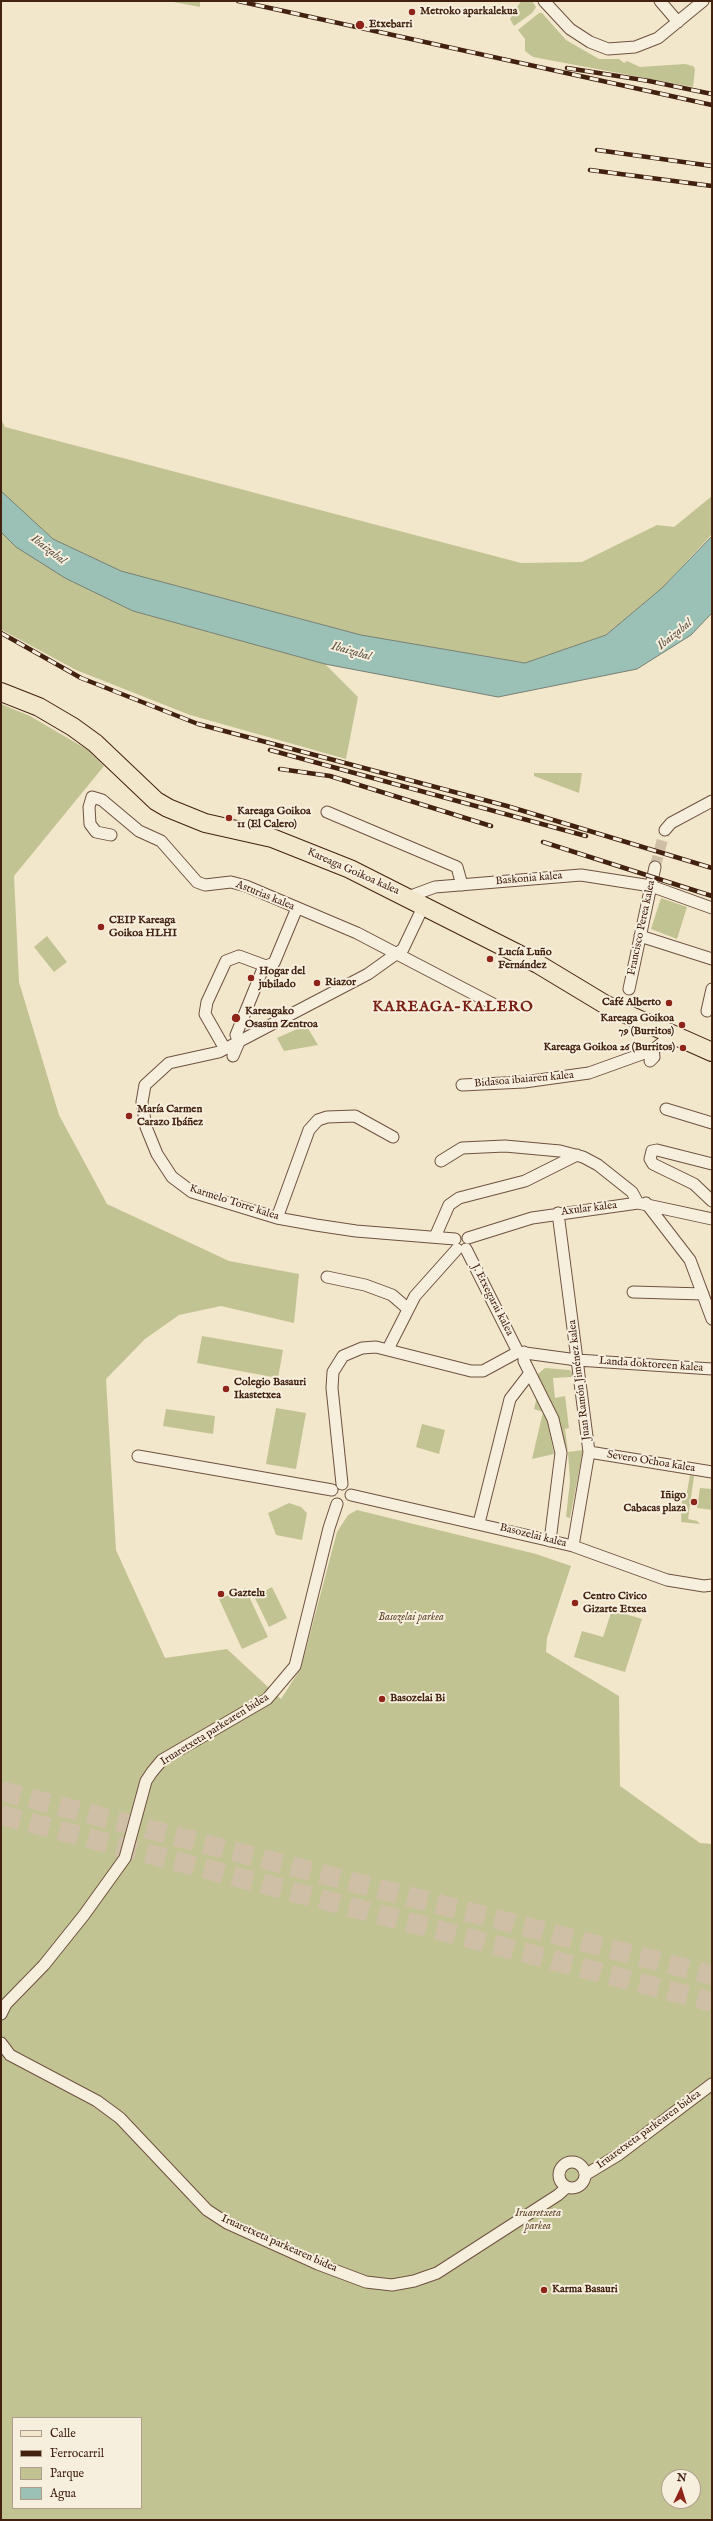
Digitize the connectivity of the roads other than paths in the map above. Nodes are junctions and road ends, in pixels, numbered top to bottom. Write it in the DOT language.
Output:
graph roads {
  1 [pos="660,1"];
  2 [pos="703,1"];
  3 [pos="545,3"];
  4 [pos="678,22"];
  5 [pos="1,692"];
  6 [pos="712,801"];
  7 [pos="327,812"];
  8 [pos="665,830"];
  9 [pos="111,836"];
  10 [pos="655,866"];
  11 [pos="462,885"];
  12 [pos="651,886"];
  13 [pos="416,901"];
  14 [pos="297,908"];
  15 [pos="712,908"];
  16 [pos="640,936"];
  17 [pos="395,954"];
  18 [pos="712,959"];
  19 [pos="262,971"];
  20 [pos="629,989"];
  21 [pos="712,989"];
  22 [pos="492,1004"];
  23 [pos="707,1011"];
  24 [pos="670,1032"];
  25 [pos="239,1042"];
  26 [pos="709,1048"];
  27 [pos="653,1050"];
  28 [pos="229,1052"];
  29 [pos="650,1061"];
  30 [pos="462,1085"];
  31 [pos="666,1109"];
  32 [pos="712,1123"];
  33 [pos="393,1137"];
  34 [pos="577,1155"];
  35 [pos="440,1161"];
  36 [pos="712,1164"];
  37 [pos="712,1201"];
  38 [pos="642,1203"];
  39 [pos="558,1213"];
  40 [pos="277,1218"];
  41 [pos="712,1219"];
  42 [pos="435,1237"];
  43 [pos="462,1244"];
  44 [pos="327,1277"];
  45 [pos="633,1292"];
  46 [pos="703,1294"];
  47 [pos="407,1308"];
  48 [pos="712,1319"];
  49 [pos="388,1349"];
  50 [pos="521,1352"];
  51 [pos="577,1360"];
  52 [pos="712,1369"];
  53 [pos="530,1373"];
  54 [pos="589,1452"];
  55 [pos="138,1456"];
  56 [pos="712,1472"];
  57 [pos="342,1484"];
  58 [pos="332,1490"];
  59 [pos="351,1495"];
  60 [pos="337,1504"];
  61 [pos="479,1523"];
  62 [pos="550,1541"];
  63 [pos="573,1546"];
  64 [pos="712,1585"];
  65 [pos="1,2014"];
  66 [pos="1,2043"];
  67 [pos="712,2084"];
  68 [pos="585,2175"];
  69 [pos="566,2187"];
  1 -- 4 [label="street"];
  2 -- 4 [label="street"];
  3 -- 4 [label="street"];
  5 -- 13 [label="main road, Kareaga Goikoa kalea"];
  6 -- 8 [label="street"];
  7 -- 11 [label="street"];
  9 -- 14 [label="street, Asturias kalea"];
  10 -- 12 [label="street, Francisco Perea kalea"];
  11 -- 12 [label="street, Baskonia kalea"];
  11 -- 13 [label="street, Baskonia kalea"];
  12 -- 15 [label="street, Baskonia kalea"];
  12 -- 16 [label="street, Francisco Perea kalea"];
  13 -- 17 [label="street, Karmelo Torre kalea"];
  13 -- 24 [label="main road, Kareaga Goikoa kalea"];
  14 -- 17 [label="street, Asturias kalea"];
  14 -- 28 [label="street"];
  16 -- 18 [label="street"];
  16 -- 20 [label="street, Francisco Perea kalea"];
  17 -- 22 [label="street, Asturias kalea"];
  17 -- 25 [label="street, Karmelo Torre kalea"];
  19 -- 25 [label="street"];
  21 -- 23 [label="street"];
  24 -- 26 [label="main road, Kareaga Goikoa kalea"];
  24 -- 27 [label="street, Bidasoa ibaiaren kalea"];
  25 -- 28 [label="street, Karmelo Torre kalea"];
  27 -- 29 [label="street"];
  27 -- 30 [label="street, Bidasoa ibaiaren kalea"];
  28 -- 40 [label="street, Karmelo Torre kalea"];
  31 -- 32 [label="street"];
  33 -- 40 [label="street"];
  34 -- 35 [label="street"];
  34 -- 38 [label="street"];
  34 -- 42 [label="street"];
  36 -- 37 [label="street"];
  38 -- 39 [label="street, Axular kalea"];
  38 -- 41 [label="street, Axular kalea"];
  38 -- 46 [label="street"];
  39 -- 43 [label="street, Axular kalea"];
  39 -- 51 [label="street, Juan Ramón Jiménez kalea"];
  40 -- 42 [label="street, Karmelo Torre kalea"];
  42 -- 43 [label="street, Karmelo Torre kalea"];
  43 -- 47 [label="street"];
  43 -- 50 [label="street, J. Etxegarai kalea"];
  44 -- 47 [label="street"];
  45 -- 46 [label="street"];
  46 -- 48 [label="street"];
  47 -- 49 [label="street"];
  49 -- 50 [label="street"];
  49 -- 57 [label="street"];
  50 -- 51 [label="street, Landa doktoreen kalea"];
  50 -- 53 [label="street, J. Etxegarai kalea"];
  51 -- 52 [label="street, Landa doktoreen kalea"];
  51 -- 54 [label="street, Juan Ramón Jiménez kalea"];
  53 -- 61 [label="street"];
  53 -- 62 [label="street, J. Etxegarai kalea"];
  54 -- 56 [label="street, Severo Ochoa kalea"];
  54 -- 63 [label="street, Juan Ramón Jiménez kalea"];
  55 -- 58 [label="street"];
  57 -- 58 [label="street"];
  57 -- 59 [label="street"];
  58 -- 60 [label="street"];
  59 -- 60 [label="street"];
  59 -- 61 [label="street, Basozelai kalea"];
  60 -- 65 [label="street, Iruaretxeta parkearen bidea"];
  61 -- 62 [label="street, Basozelai kalea"];
  62 -- 63 [label="street, Basozelai kalea"];
  63 -- 64 [label="street, Basozelai kalea"];
  66 -- 69 [label="street, Iruaretxeta parkearen bidea"];
  67 -- 68 [label="street, Iruaretxeta parkearen bidea"];
  68 -- 69 [label="street"];
  68 -- 69 [label="street"];
}
